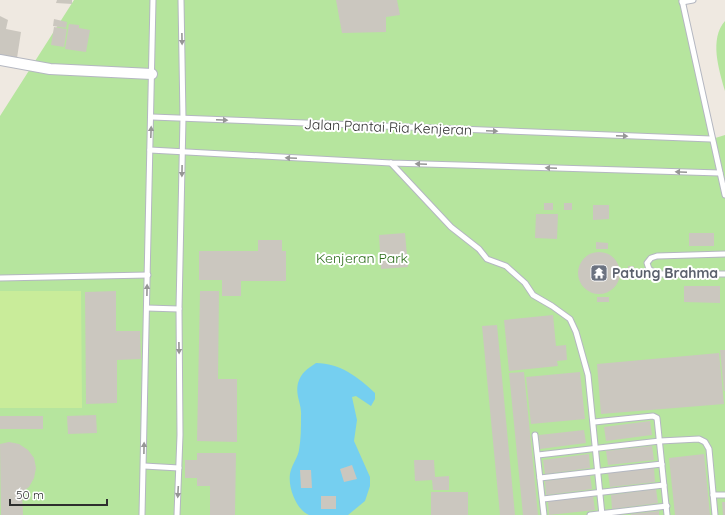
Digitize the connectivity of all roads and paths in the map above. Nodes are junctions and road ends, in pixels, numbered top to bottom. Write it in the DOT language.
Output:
graph roads {
  1 [pos="154,0"];
  2 [pos="181,0"];
  3 [pos="693,0"];
  4 [pos="682,1"];
  5 [pos="0,60"];
  6 [pos="152,74"];
  7 [pos="152,117"];
  8 [pos="183,118"];
  9 [pos="711,140"];
  10 [pos="150,150"];
  11 [pos="182,152"];
  12 [pos="391,163"];
  13 [pos="720,173"];
  14 [pos="725,195"];
  15 [pos="725,254"];
  16 [pos="725,274"];
  17 [pos="148,275"];
  18 [pos="0,278"];
  19 [pos="147,308"];
  20 [pos="179,309"];
  21 [pos="594,422"];
  22 [pos="535,436"];
  23 [pos="660,441"];
  24 [pos="596,448"];
  25 [pos="538,455"];
  26 [pos="662,464"];
  27 [pos="144,466"];
  28 [pos="179,468"];
  29 [pos="598,470"];
  30 [pos="540,478"];
  31 [pos="664,485"];
  32 [pos="600,493"];
  33 [pos="713,495"];
  34 [pos="725,495"];
  35 [pos="543,499"];
  36 [pos="667,506"];
  37 [pos="602,514"];
  38 [pos="142,515"];
  39 [pos="177,515"];
  40 [pos="544,515"];
  41 [pos="590,515"];
  42 [pos="667,515"];
  43 [pos="715,515"];
  1 -- 6 [label="lane"];
  2 -- 8 [label="lane, one-way"];
  3 -- 4 [label="lane"];
  4 -- 9 [label="lane"];
  5 -- 6 [label="street"];
  6 -- 7 [label="lane"];
  7 -- 8 [label="lane, Jalan Pantai Ria Kenjeran"];
  10 -- 7 [label="lane, one-way"];
  8 -- 9 [label="lane, Jalan Pantai Ria Kenjeran, one-way"];
  8 -- 11 [label="lane"];
  9 -- 13 [label="lane"];
  10 -- 11 [label="lane"];
  10 -- 17 [label="lane"];
  12 -- 11 [label="lane, one-way"];
  11 -- 20 [label="lane, one-way"];
  13 -- 12 [label="lane, one-way"];
  12 -- 21 [label="lane"];
  13 -- 14 [label="lane"];
  15 -- 16 [label="lane"];
  17 -- 18 [label="lane"];
  19 -- 17 [label="lane, one-way"];
  19 -- 20 [label="lane"];
  27 -- 19 [label="lane, one-way"];
  20 -- 28 [label="lane, one-way"];
  21 -- 23 [label="lane"];
  21 -- 24 [label="lane"];
  22 -- 25 [label="lane"];
  23 -- 24 [label="lane"];
  23 -- 26 [label="lane"];
  23 -- 33 [label="lane"];
  24 -- 25 [label="lane"];
  24 -- 29 [label="lane"];
  25 -- 30 [label="lane"];
  26 -- 29 [label="lane"];
  26 -- 31 [label="lane"];
  27 -- 28 [label="lane"];
  27 -- 38 [label="lane"];
  28 -- 39 [label="lane, one-way"];
  29 -- 30 [label="lane"];
  29 -- 32 [label="lane"];
  30 -- 35 [label="lane"];
  31 -- 32 [label="lane"];
  31 -- 36 [label="lane"];
  32 -- 35 [label="lane"];
  32 -- 37 [label="lane"];
  33 -- 34 [label="lane"];
  33 -- 43 [label="lane"];
  35 -- 40 [label="lane"];
  36 -- 37 [label="lane"];
  36 -- 42 [label="lane"];
  37 -- 41 [label="lane"];
}
